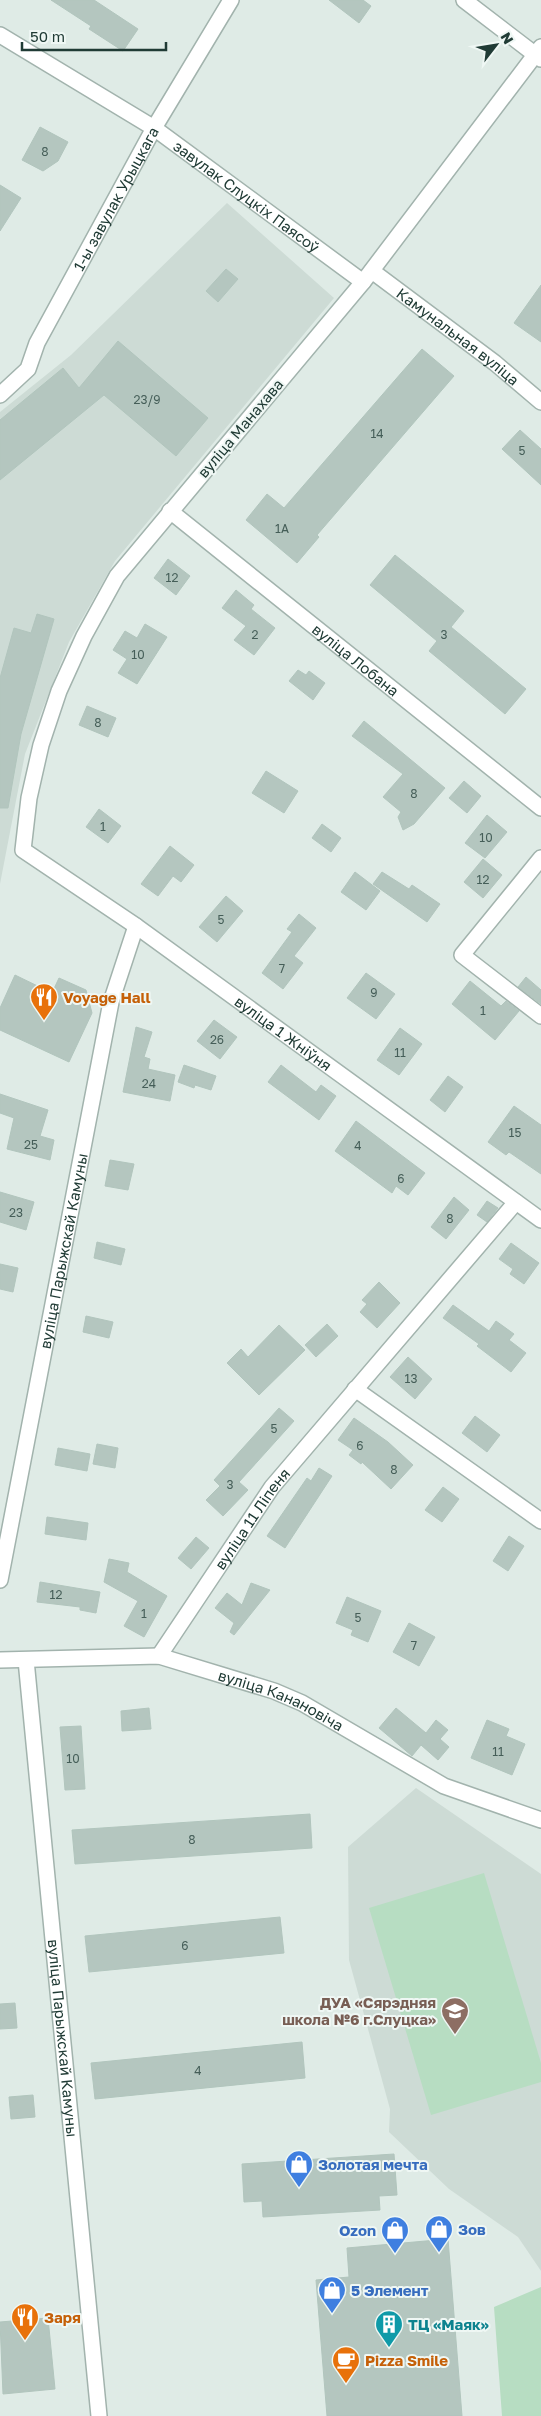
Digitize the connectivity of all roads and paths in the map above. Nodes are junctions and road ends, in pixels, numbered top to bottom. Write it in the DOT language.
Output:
graph roads {
  1 [pos="231,0"];
  2 [pos="464,0"];
  3 [pos="0,34"];
  4 [pos="539,54"];
  5 [pos="154,128"];
  6 [pos="368,277"];
  7 [pos="0,394"];
  8 [pos="541,402"];
  9 [pos="170,511"];
  10 [pos="541,808"];
  11 [pos="24,850"];
  12 [pos="541,858"];
  13 [pos="136,926"];
  14 [pos="541,1016"];
  15 [pos="516,1202"];
  16 [pos="541,1220"];
  17 [pos="355,1389"];
  18 [pos="541,1521"];
  19 [pos="0,1580"];
  20 [pos="160,1656"];
  21 [pos="0,1660"];
  22 [pos="26,1660"];
  23 [pos="541,1820"];
  24 [pos="99,2416"];
  1 -- 5 [label="street, 1-ы завулак Урыцкага"];
  2 -- 4 [label="street"];
  3 -- 5 [label="street, завулак Слуцкіх Паясоў"];
  4 -- 6 [label="street, вуліца Манахава"];
  5 -- 6 [label="street, завулак Слуцкіх Паясоў"];
  5 -- 7 [label="street, 1-ы завулак Урыцкага"];
  6 -- 8 [label="street, Камунальная вуліца"];
  6 -- 9 [label="street, вуліца Манахава"];
  9 -- 10 [label="street, вуліца Лобана"];
  9 -- 11 [label="street, вуліца Манахава"];
  11 -- 13 [label="street, вуліца 1 Жніўня"];
  12 -- 14 [label="street"];
  13 -- 15 [label="street, вуліца 1 Жніўня"];
  13 -- 19 [label="street, вуліца Парыжскай Камуны"];
  15 -- 16 [label="street, вуліца 1 Жніўня"];
  15 -- 17 [label="street, вуліца 11 Ліпеня"];
  17 -- 18 [label="street"];
  17 -- 20 [label="street, вуліца 11 Ліпеня"];
  20 -- 22 [label="street, вуліца Канановіча"];
  20 -- 23 [label="street, вуліца Канановіча"];
  21 -- 22 [label="street, вуліца Канановіча"];
  22 -- 24 [label="street, вуліца Парыжскай Камуны"];
}
